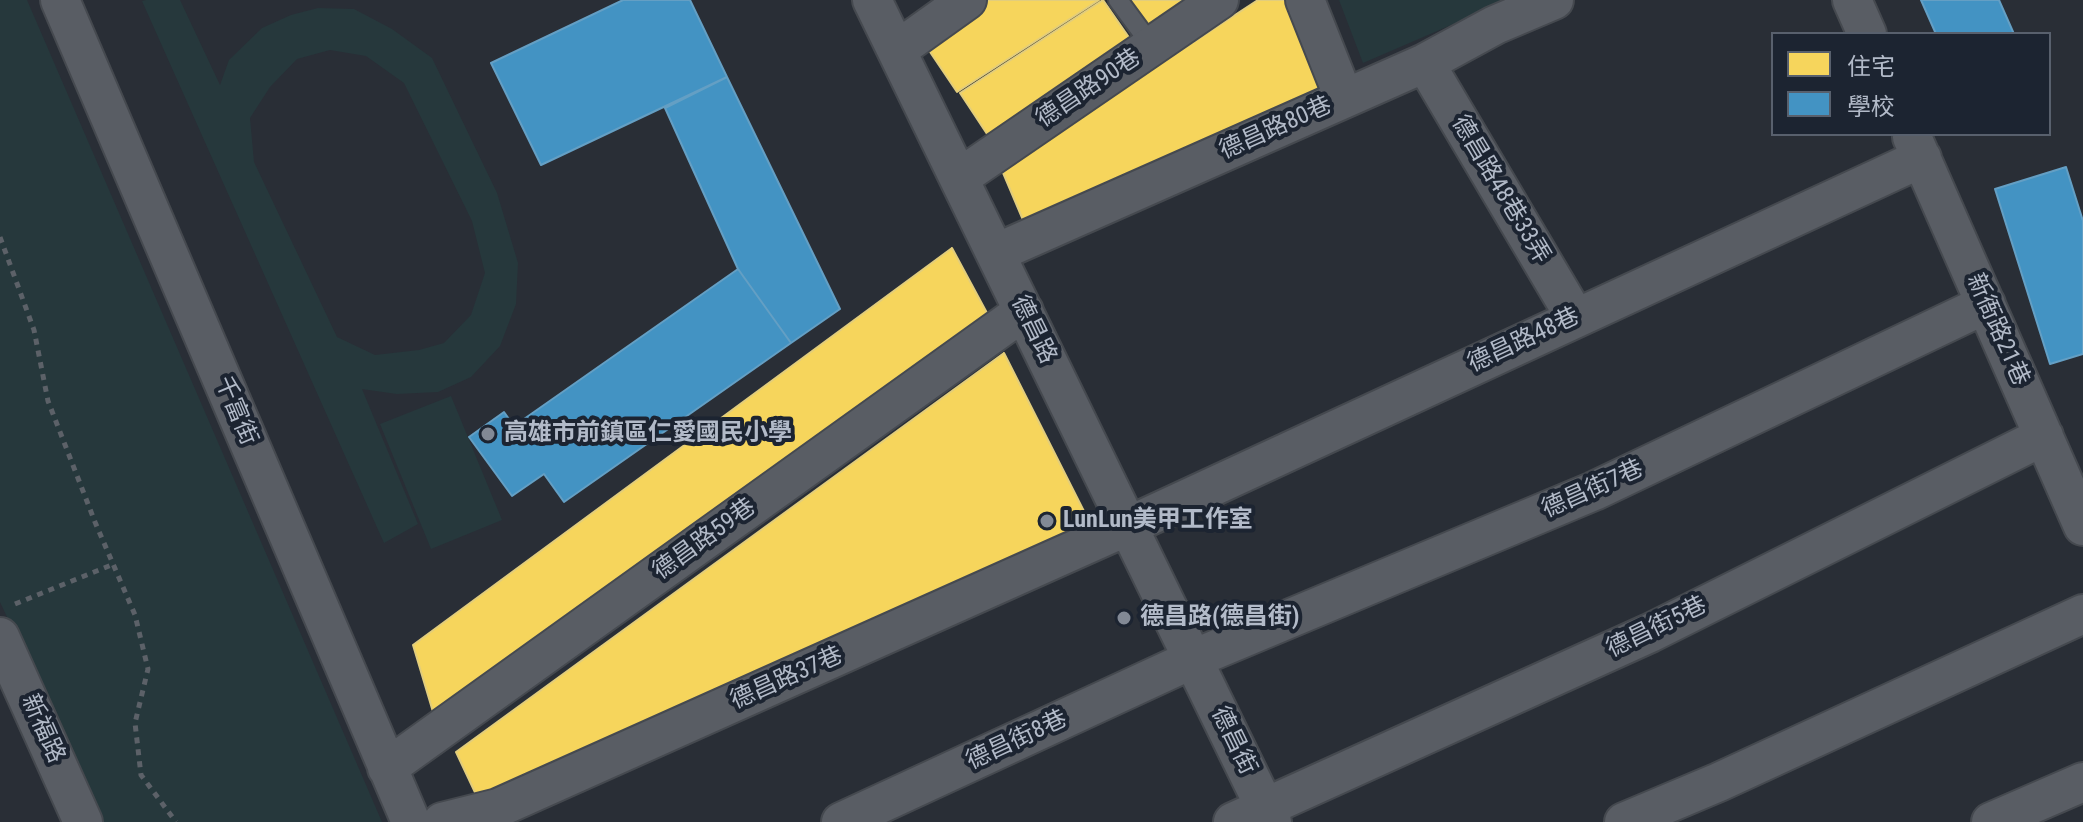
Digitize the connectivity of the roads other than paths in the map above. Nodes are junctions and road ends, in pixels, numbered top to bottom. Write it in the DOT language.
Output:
graph roads {
  1 [pos="60,0"];
  2 [pos="872,0"];
  3 [pos="967,0"];
  4 [pos="1118,0"];
  5 [pos="1219,0"];
  6 [pos="1305,0"];
  7 [pos="1554,0"];
  8 [pos="1852,0"];
  9 [pos="1866,32"];
  10 [pos="1152,46"];
  11 [pos="897,50"];
  12 [pos="1425,63"];
  13 [pos="1344,98"];
  14 [pos="1916,146"];
  15 [pos="959,178"];
  16 [pos="996,253"];
  17 [pos="1986,304"];
  18 [pos="1024,311"];
  19 [pos="1575,317"];
  20 [pos="2044,436"];
  21 [pos="1128,526"];
  22 [pos="2083,526"];
  23 [pos="2083,614"];
  24 [pos="4,620"];
  25 [pos="1193,659"];
  26 [pos="387,768"];
  27 [pos="2083,782"];
  28 [pos="501,815"];
  29 [pos="1257,817"];
  30 [pos="83,822"];
  31 [pos="411,822"];
  32 [pos="442,822"];
  33 [pos="841,822"];
  34 [pos="1624,822"];
  35 [pos="1991,822"];
  1 -- 26 [label="street, 千富街"];
  2 -- 11 [label="street, 德昌路"];
  3 -- 11 [label="street"];
  4 -- 10 [label="lane"];
  5 -- 10 [label="street, 德昌路90巷"];
  6 -- 13 [label="street"];
  7 -- 12 [label="street, 德昌路80巷"];
  8 -- 9 [label="street"];
  10 -- 15 [label="street, 德昌路90巷"];
  11 -- 15 [label="street, 德昌路"];
  12 -- 13 [label="street, 德昌路80巷"];
  12 -- 19 [label="street, 德昌路48巷33弄"];
  13 -- 16 [label="street, 德昌路80巷"];
  14 -- 17 [label="street, 新衙路21巷"];
  14 -- 19 [label="street, 德昌路48巷"];
  15 -- 16 [label="street, 德昌路"];
  16 -- 18 [label="street, 德昌路"];
  17 -- 20 [label="street, 新衙路21巷"];
  17 -- 25 [label="street, 德昌街7巷"];
  18 -- 21 [label="street, 德昌路"];
  18 -- 26 [label="street, 德昌路59巷"];
  19 -- 21 [label="street, 德昌路48巷"];
  20 -- 22 [label="street, 新衙路21巷"];
  20 -- 29 [label="street, 德昌街5巷"];
  21 -- 25 [label="street, 德昌路"];
  21 -- 28 [label="street, 德昌路37巷"];
  23 -- 34 [label="street"];
  24 -- 30 [label="street, 新福路"];
  25 -- 29 [label="street, 德昌街"];
  25 -- 33 [label="street, 德昌街8巷"];
  26 -- 31 [label="street, 千富街"];
  27 -- 35 [label="street"];
  28 -- 32 [label="street, 德昌路37巷"];
}
